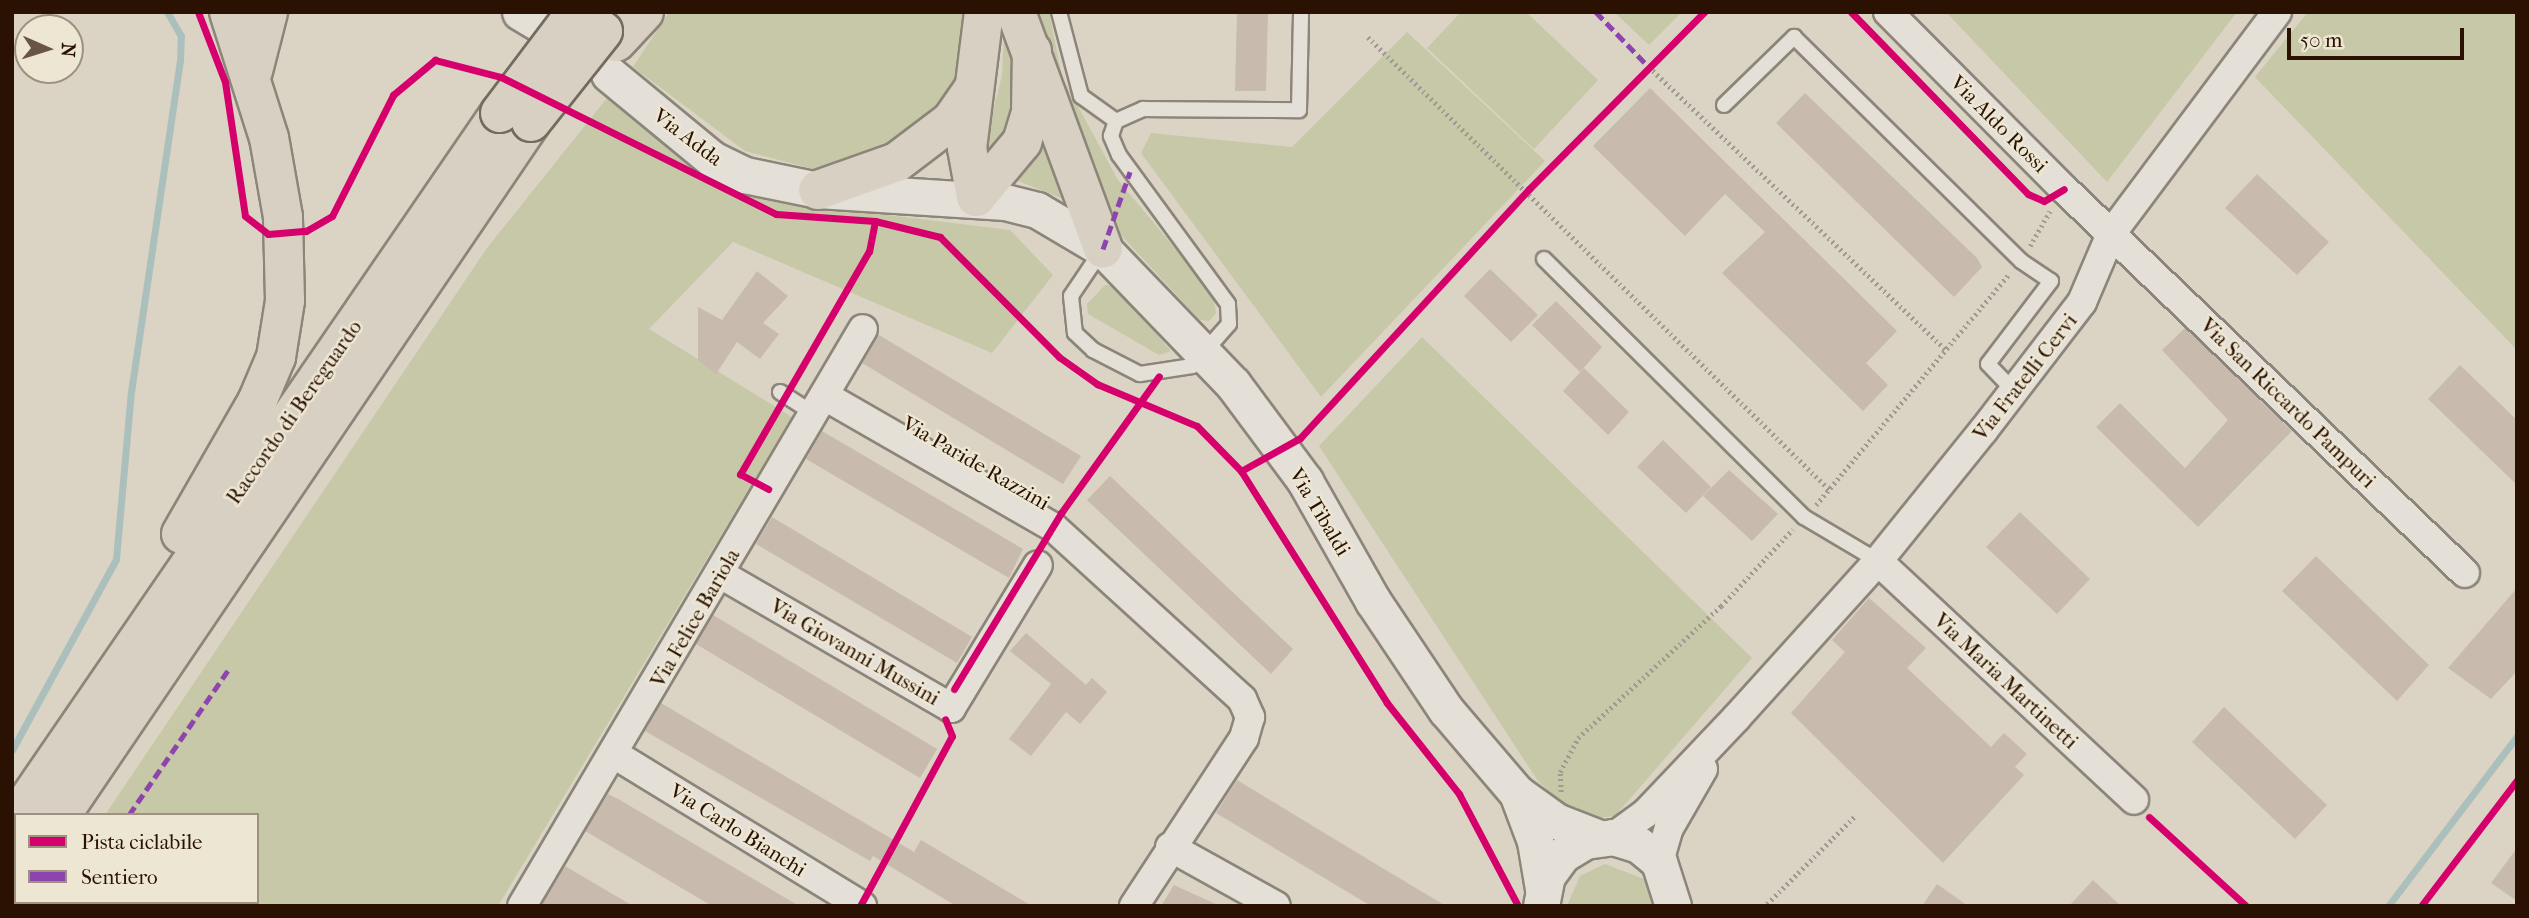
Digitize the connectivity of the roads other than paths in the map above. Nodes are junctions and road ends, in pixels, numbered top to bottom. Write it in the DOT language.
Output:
graph roads {
  1 [pos="229,12"];
  2 [pos="268,12"];
  3 [pos="644,12"];
  4 [pos="984,12"];
  5 [pos="1016,12"];
  6 [pos="1059,12"];
  7 [pos="1301,12"];
  8 [pos="1888,12"];
  9 [pos="2277,12"];
  10 [pos="584,30"];
  11 [pos="1032,51"];
  12 [pos="253,73"];
  13 [pos="977,83"];
  14 [pos="1724,105"];
  15 [pos="1116,121"];
  16 [pos="526,122"];
  17 [pos="818,190"];
  18 [pos="976,197"];
  19 [pos="2110,234"];
  20 [pos="1103,248"];
  21 [pos="1544,259"];
  22 [pos="863,329"];
  23 [pos="1206,353"];
  24 [pos="2015,391"];
  25 [pos="780,392"];
  26 [pos="820,405"];
  27 [pos="1878,561"];
  28 [pos="1038,565"];
  29 [pos="2465,573"];
  30 [pos="722,575"];
  31 [pos="1737,717"];
  32 [pos="614,754"];
  33 [pos="55,758"];
  34 [pos="1517,793"];
  35 [pos="2134,800"];
  36 [pos="19,813"];
  37 [pos="62,813"];
  38 [pos="1605,837"];
  39 [pos="1170,847"];
  40 [pos="1660,862"];
  41 [pos="1542,897"];
  42 [pos="1674,904"];
  43 [pos="522,906"];
  44 [pos="862,906"];
  45 [pos="1134,906"];
  46 [pos="1276,906"];
  1 -- 12 [label="highway"];
  2 -- 12 [label="highway"];
  3 -- 10 [label="highway, Raccordo di Bereguardo"];
  4 -- 13 [label="highway"];
  5 -- 11 [label="highway"];
  6 -- 15 [label="lane"];
  7 -- 15 [label="lane"];
  8 -- 19 [label="street, Via Aldo Rossi"];
  9 -- 19 [label="street, Via Fratelli Cervi"];
  10 -- 16 [label="highway, Raccordo di Bereguardo, bridge"];
  10 -- 17 [label="street, Via Adda"];
  11 -- 18 [label="highway"];
  11 -- 20 [label="highway"];
  12 -- 33 [label="highway"];
  13 -- 17 [label="highway"];
  13 -- 18 [label="highway"];
  14 -- 24 [label="lane"];
  15 -- 23 [label="lane"];
  16 -- 33 [label="highway, Raccordo di Bereguardo"];
  16 -- 37 [label="highway, Raccordo di Bereguardo"];
  17 -- 18 [label="street, Via Adda"];
  18 -- 20 [label="street, Via Tibaldi"];
  19 -- 24 [label="street, Via Fratelli Cervi"];
  19 -- 29 [label="street, Via San Riccardo Pampuri"];
  20 -- 23 [label="street, Via Tibaldi"];
  20 -- 23 [label="lane"];
  21 -- 27 [label="lane"];
  22 -- 26 [label="street, Via Felice Bariola"];
  23 -- 34 [label="street, Via Tibaldi"];
  24 -- 27 [label="street, Via Fratelli Cervi"];
  25 -- 26 [label="lane"];
  26 -- 30 [label="street, Via Felice Bariola"];
  26 -- 39 [label="street, Via Paride Razzini"];
  27 -- 31 [label="street, Via Fratelli Cervi"];
  27 -- 35 [label="street, Via Maria Martinetti"];
  28 -- 30 [label="street, Via Giovanni Mussini"];
  30 -- 32 [label="street, Via Felice Bariola"];
  31 -- 38 [label="street, Via Fratelli Cervi"];
  31 -- 40 [label="street, Via Fratelli Cervi"];
  32 -- 43 [label="street, Via Felice Bariola"];
  32 -- 44 [label="street, Via Carlo Bianchi"];
  33 -- 36 [label="highway, Raccordo di Bereguardo"];
  34 -- 38 [label="street, Via Tibaldi"];
  34 -- 41 [label="street, Via Tibaldi"];
  38 -- 40 [label="street, Via Tibaldi"];
  38 -- 41 [label="street"];
  39 -- 45 [label="street"];
  39 -- 46 [label="street"];
  40 -- 42 [label="street"];
}
